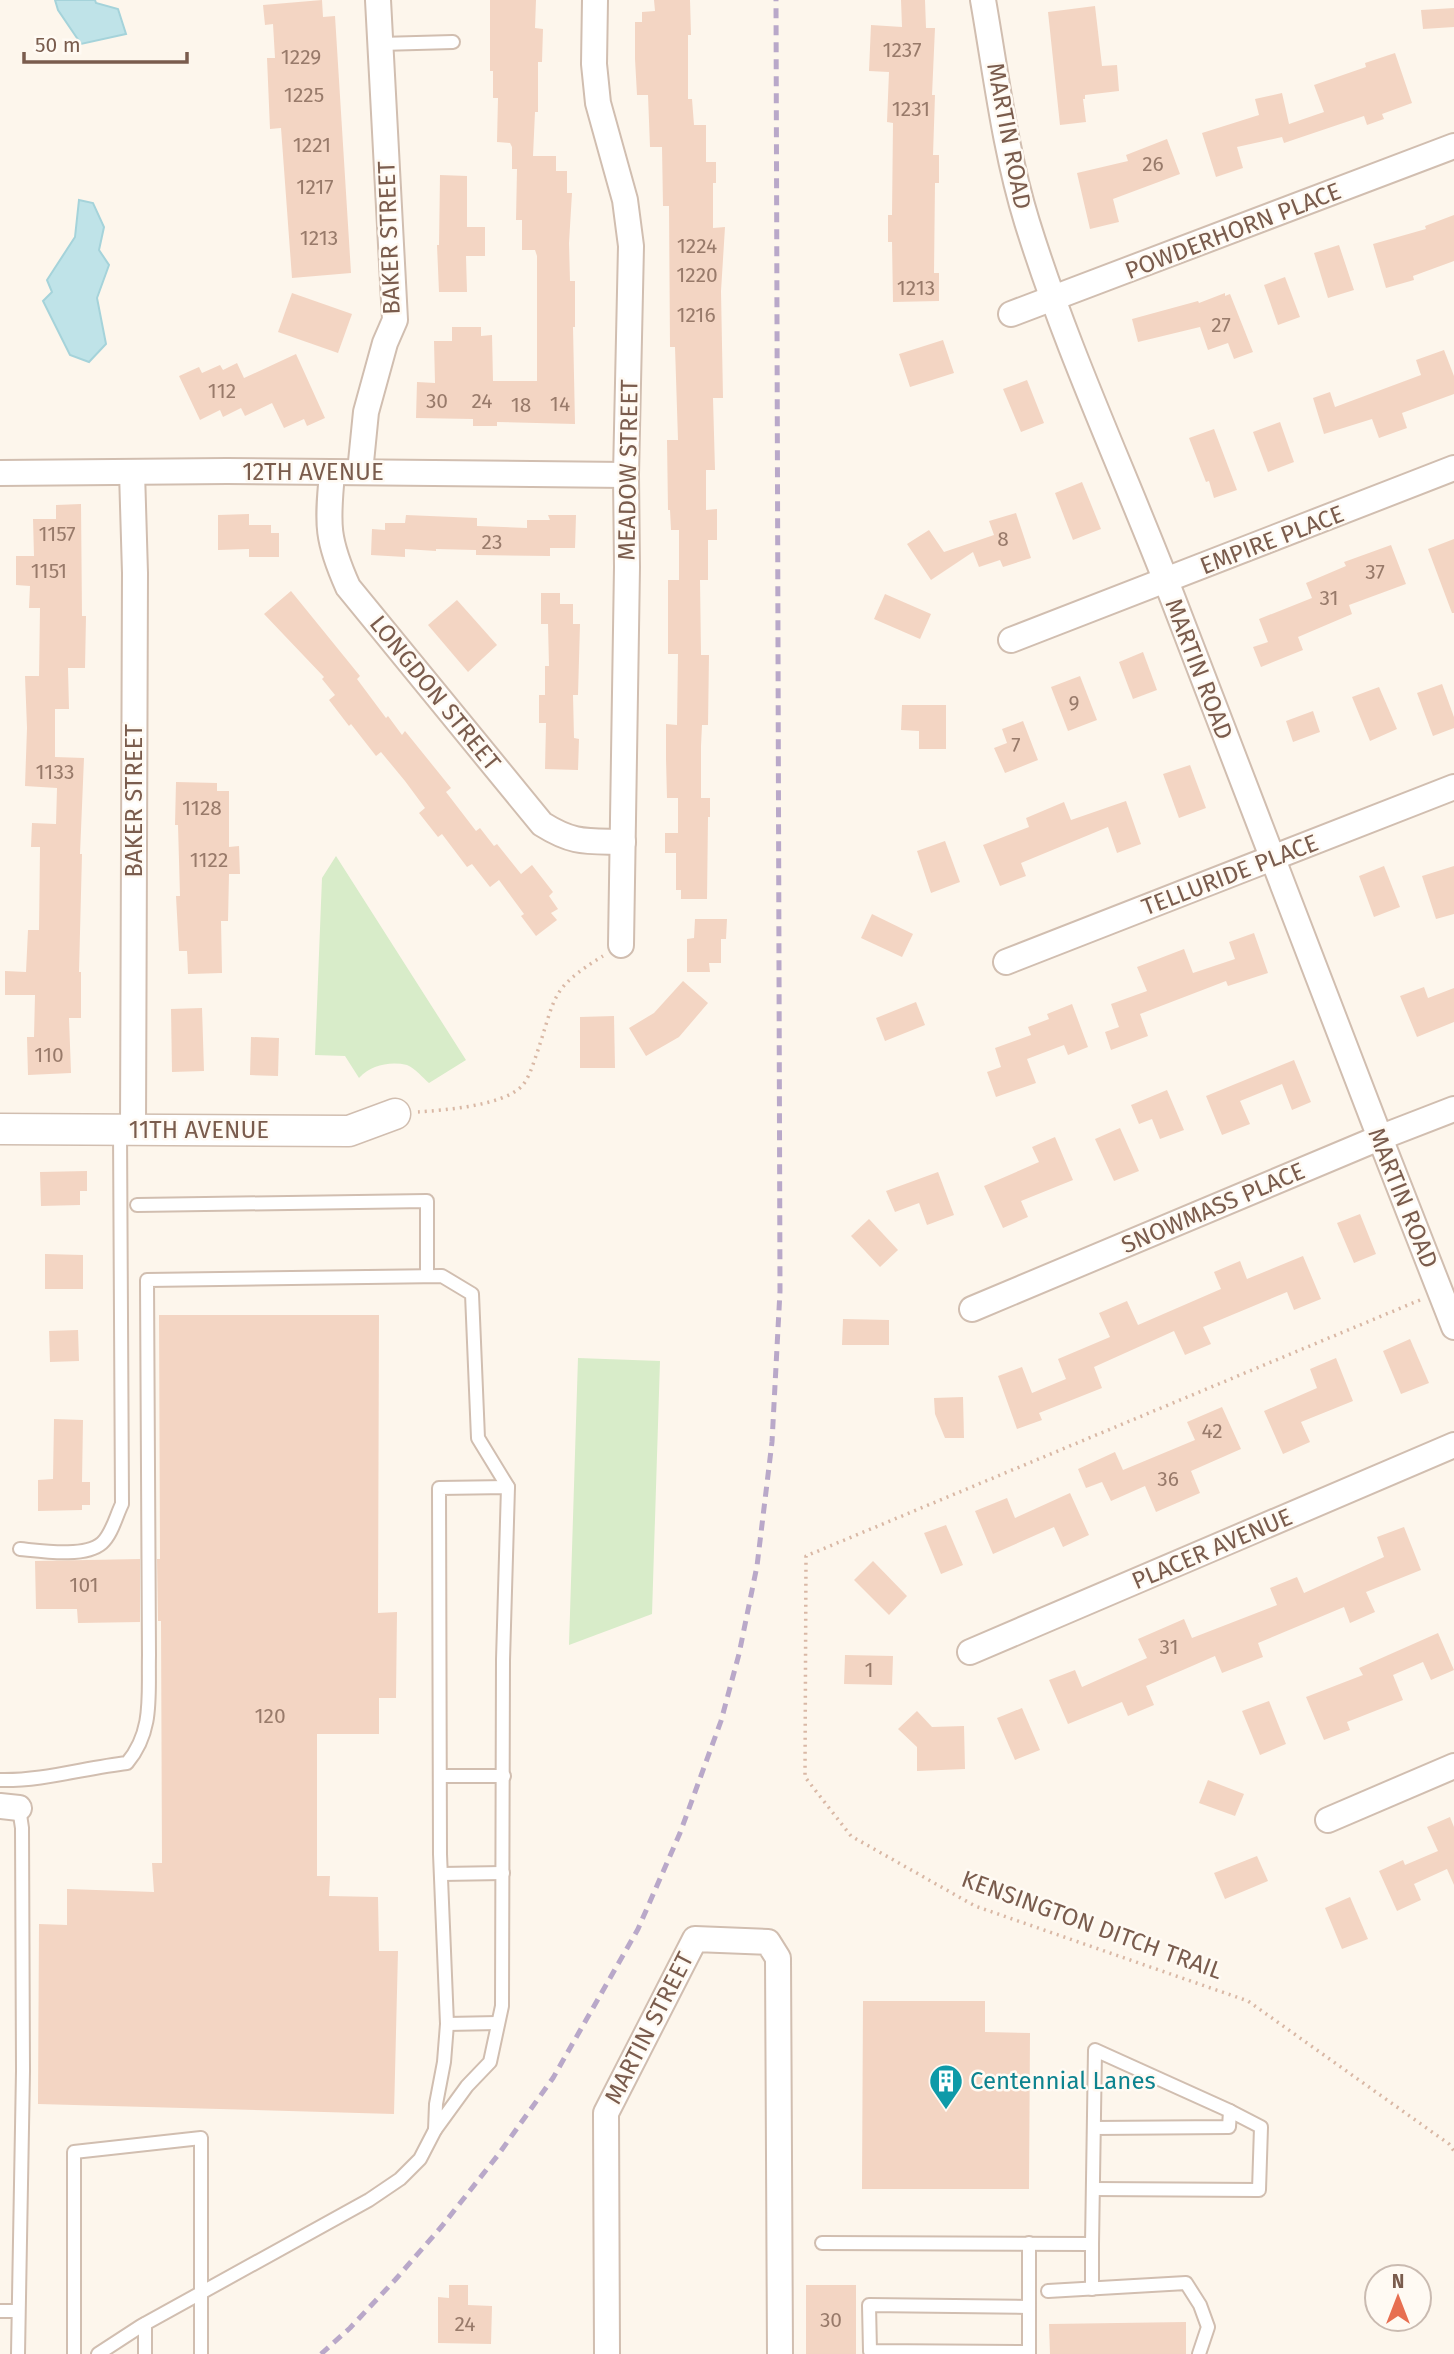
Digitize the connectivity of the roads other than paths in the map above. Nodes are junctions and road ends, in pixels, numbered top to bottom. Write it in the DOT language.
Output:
graph roads {
  1 [pos="378,0"];
  2 [pos="595,0"];
  3 [pos="983,0"];
  4 [pos="453,42"];
  5 [pos="380,44"];
  6 [pos="1454,146"];
  7 [pos="1053,299"];
  8 [pos="1011,314"];
  9 [pos="1454,468"];
  10 [pos="132,472"];
  11 [pos="360,472"];
  12 [pos="0,473"];
  13 [pos="332,474"];
  14 [pos="626,475"];
  15 [pos="1166,581"];
  16 [pos="1011,640"];
  17 [pos="1454,787"];
  18 [pos="623,842"];
  19 [pos="1271,860"];
  20 [pos="621,944"];
  21 [pos="1006,962"];
  22 [pos="1454,1109"];
  23 [pos="395,1114"];
  24 [pos="0,1129"];
  25 [pos="127,1129"];
  26 [pos="1379,1138"];
  27 [pos="136,1205"];
  28 [pos="427,1276"];
  29 [pos="972,1309"];
  30 [pos="1454,1327"];
  31 [pos="1454,1445"];
  32 [pos="508,1487"];
  33 [pos="20,1549"];
  34 [pos="970,1652"];
  35 [pos="1454,1766"];
  36 [pos="440,1776"];
  37 [pos="504,1776"];
  38 [pos="0,1780"];
  39 [pos="9,1807"];
  40 [pos="1328,1821"];
  41 [pos="503,1873"];
  42 [pos="441,1874"];
  43 [pos="498,2023"];
  44 [pos="447,2024"];
  45 [pos="1230,2111"];
  46 [pos="1094,2128"];
  47 [pos="435,2130"];
  48 [pos="1093,2189"];
  49 [pos="822,2243"];
  50 [pos="1029,2243"];
  51 [pos="1092,2244"];
  52 [pos="1092,2289"];
  53 [pos="1048,2291"];
  54 [pos="200,2293"];
  55 [pos="1029,2307"];
  56 [pos="0,2311"];
  57 [pos="18,2311"];
  58 [pos="145,2324"];
  59 [pos="1029,2353"];
  60 [pos="18,2354"];
  61 [pos="74,2354"];
  62 [pos="98,2354"];
  63 [pos="145,2354"];
  64 [pos="201,2354"];
  65 [pos="607,2354"];
  66 [pos="780,2354"];
  67 [pos="1199,2354"];
  1 -- 5 [label="street, BAKER STREET"];
  2 -- 14 [label="street, MEADOW STREET"];
  3 -- 7 [label="street, MARTIN ROAD"];
  4 -- 5 [label="lane"];
  5 -- 11 [label="street, BAKER STREET"];
  6 -- 7 [label="street, POWDERHORN PLACE"];
  7 -- 8 [label="street, POWDERHORN PLACE"];
  7 -- 15 [label="street, MARTIN ROAD"];
  9 -- 15 [label="street, EMPIRE PLACE"];
  10 -- 12 [label="street, 12TH AVENUE"];
  10 -- 13 [label="street, 12TH AVENUE"];
  10 -- 25 [label="street, BAKER STREET"];
  11 -- 13 [label="street, 12TH AVENUE"];
  11 -- 14 [label="street, 12TH AVENUE"];
  13 -- 18 [label="street, LONGDON STREET"];
  14 -- 18 [label="street, MEADOW STREET"];
  15 -- 16 [label="street, EMPIRE PLACE"];
  15 -- 19 [label="street, MARTIN ROAD"];
  17 -- 19 [label="street, TELLURIDE PLACE"];
  18 -- 20 [label="street, MEADOW STREET"];
  19 -- 21 [label="street, TELLURIDE PLACE"];
  19 -- 26 [label="street, MARTIN ROAD"];
  22 -- 26 [label="street, SNOWMASS PLACE"];
  23 -- 25 [label="street, 11TH AVENUE"];
  24 -- 25 [label="street, 11TH AVENUE"];
  25 -- 33 [label="lane"];
  26 -- 29 [label="street, SNOWMASS PLACE"];
  26 -- 30 [label="street, MARTIN ROAD"];
  27 -- 28 [label="lane"];
  28 -- 32 [label="lane"];
  28 -- 38 [label="lane"];
  31 -- 34 [label="street, PLACER AVENUE"];
  32 -- 36 [label="lane"];
  32 -- 37 [label="lane"];
  35 -- 40 [label="street"];
  36 -- 37 [label="lane"];
  36 -- 42 [label="lane"];
  37 -- 41 [label="lane"];
  39 -- 57 [label="lane"];
  41 -- 42 [label="lane"];
  41 -- 43 [label="lane"];
  42 -- 44 [label="lane"];
  43 -- 44 [label="lane"];
  43 -- 47 [label="lane"];
  44 -- 47 [label="lane"];
  45 -- 46 [label="lane"];
  45 -- 46 [label="lane"];
  45 -- 48 [label="lane"];
  46 -- 48 [label="lane"];
  47 -- 54 [label="lane"];
  48 -- 51 [label="lane"];
  49 -- 50 [label="lane"];
  50 -- 51 [label="lane"];
  50 -- 55 [label="lane"];
  51 -- 52 [label="lane"];
  52 -- 53 [label="lane"];
  52 -- 67 [label="lane"];
  54 -- 58 [label="lane"];
  54 -- 61 [label="lane"];
  54 -- 64 [label="lane"];
  55 -- 59 [label="lane"];
  55 -- 59 [label="lane"];
  56 -- 57 [label="lane"];
  57 -- 60 [label="lane"];
  58 -- 62 [label="lane"];
  58 -- 63 [label="lane"];
  65 -- 66 [label="street, MARTIN STREET"];
}
